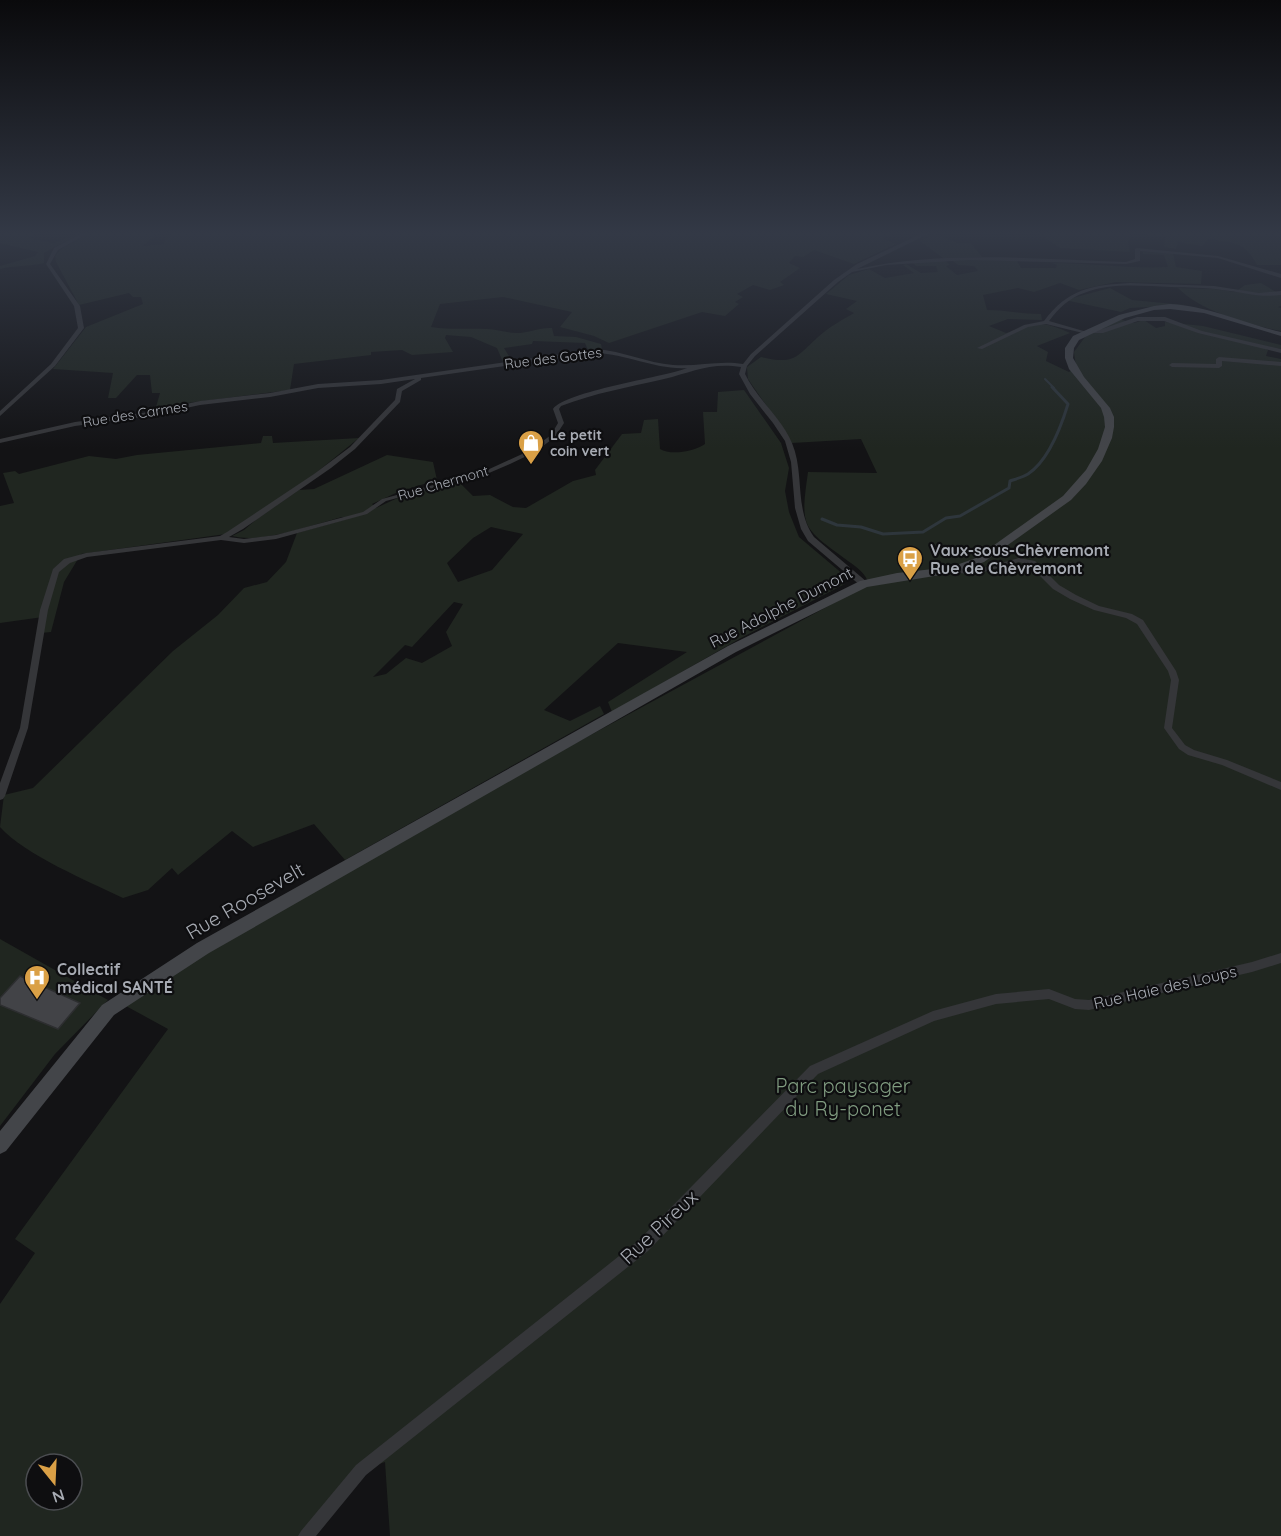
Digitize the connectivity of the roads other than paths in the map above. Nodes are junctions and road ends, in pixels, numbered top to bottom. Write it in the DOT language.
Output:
graph roads {
  1 [pos="76,305"];
  2 [pos="808,305"];
  3 [pos="1059,305"];
  4 [pos="1046,321"];
  5 [pos="1087,332"];
  6 [pos="1281,334"];
  7 [pos="980,348"];
  8 [pos="1281,351"];
  9 [pos="1281,364"];
  10 [pos="1172,365"];
  11 [pos="700,366"];
  12 [pos="744,366"];
  13 [pos="431,374"];
  14 [pos="381,382"];
  15 [pos="399,390"];
  16 [pos="270,395"];
  17 [pos="0,414"];
  18 [pos="0,441"];
  19 [pos="221,538"];
  20 [pos="953,570"];
  21 [pos="864,584"];
  22 [pos="1281,786"];
  23 [pos="0,796"];
  24 [pos="337,872"];
  25 [pos="1281,958"];
  26 [pos="1049,994"];
  27 [pos="0,1145"];
  28 [pos="306,1536"];
  1 -- 17 [label="street"];
  2 -- 12 [label="street"];
  3 -- 4 [label="street"];
  4 -- 5 [label="street"];
  4 -- 7 [label="street"];
  5 -- 6 [label="main road"];
  5 -- 8 [label="street"];
  5 -- 20 [label="main road, Rue Adolphe Dumont"];
  9 -- 10 [label="street"];
  11 -- 12 [label="street, Rue des Gottes"];
  11 -- 13 [label="street, Rue des Gottes"];
  11 -- 19 [label="street, Rue Chermont"];
  12 -- 21 [label="street"];
  13 -- 14 [label="street, Rue des Gottes"];
  13 -- 15 [label="street, Rue des Gottes"];
  14 -- 15 [label="street, Rue des Gottes"];
  14 -- 16 [label="street, Rue des Gottes"];
  15 -- 19 [label="street"];
  16 -- 18 [label="street, Rue des Carmes"];
  19 -- 23 [label="street"];
  20 -- 21 [label="main road, Rue Adolphe Dumont"];
  20 -- 22 [label="street"];
  21 -- 24 [label="main road, Rue Adolphe Dumont"];
  24 -- 27 [label="main road, Rue Roosevelt"];
  25 -- 26 [label="street, Rue Haie des Loups"];
  26 -- 28 [label="street, Rue Pireux"];
}
